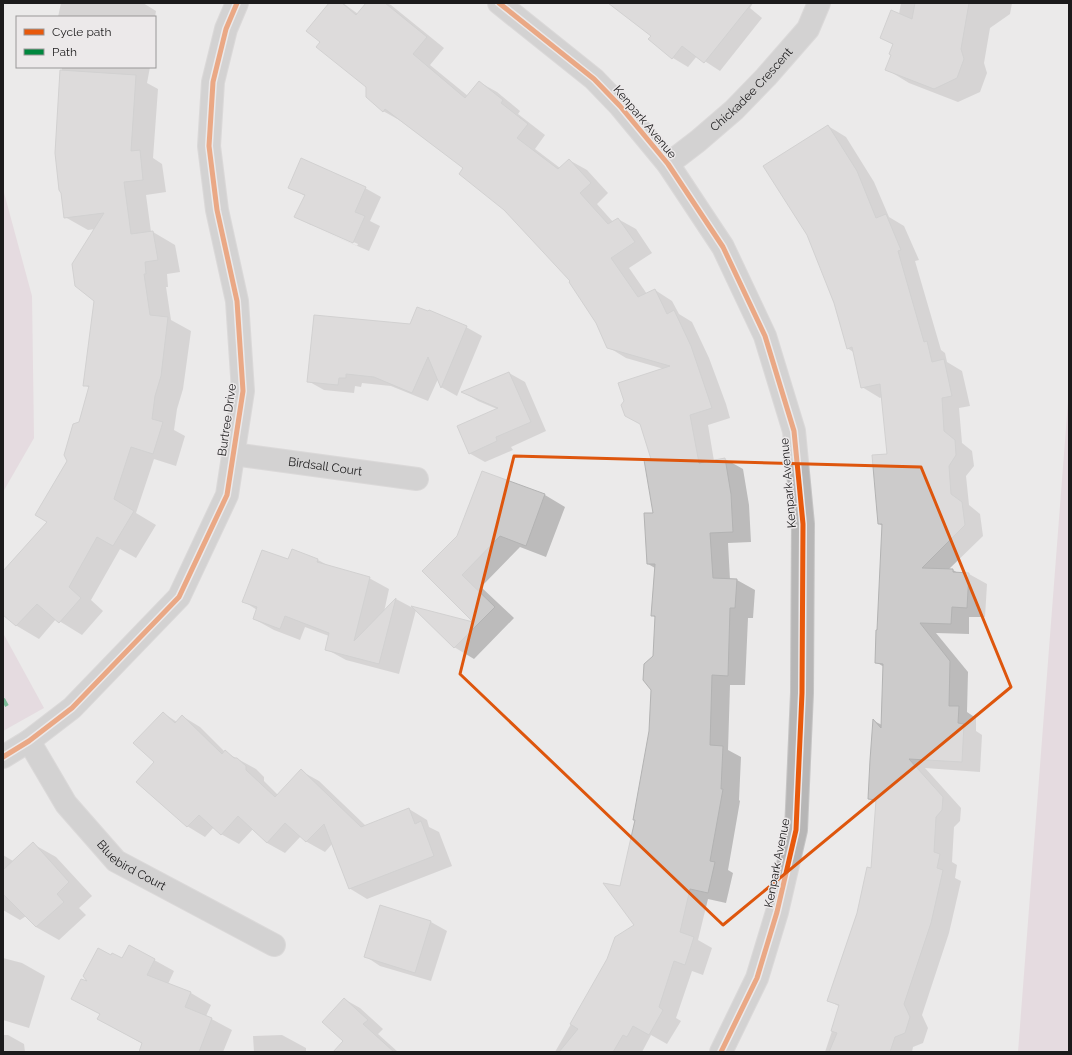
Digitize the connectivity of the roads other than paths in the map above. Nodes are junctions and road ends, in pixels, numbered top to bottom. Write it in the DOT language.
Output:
graph roads {
  1 [pos="237,3"];
  2 [pos="498,3"];
  3 [pos="820,3"];
  4 [pos="668,164"];
  5 [pos="233,454"];
  6 [pos="417,479"];
  7 [pos="29,741"];
  8 [pos="3,758"];
  9 [pos="274,946"];
  10 [pos="722,1052"];
  1 -- 5 [label="street, Burtree Drive"];
  2 -- 4 [label="street, Kenpark Avenue"];
  3 -- 4 [label="street, Chickadee Crescent"];
  4 -- 10 [label="street, Kenpark Avenue"];
  5 -- 6 [label="street, Birdsall Court"];
  5 -- 7 [label="street, Burtree Drive"];
  7 -- 8 [label="street, Burtree Drive"];
  7 -- 9 [label="street, Bluebird Court"];
}
